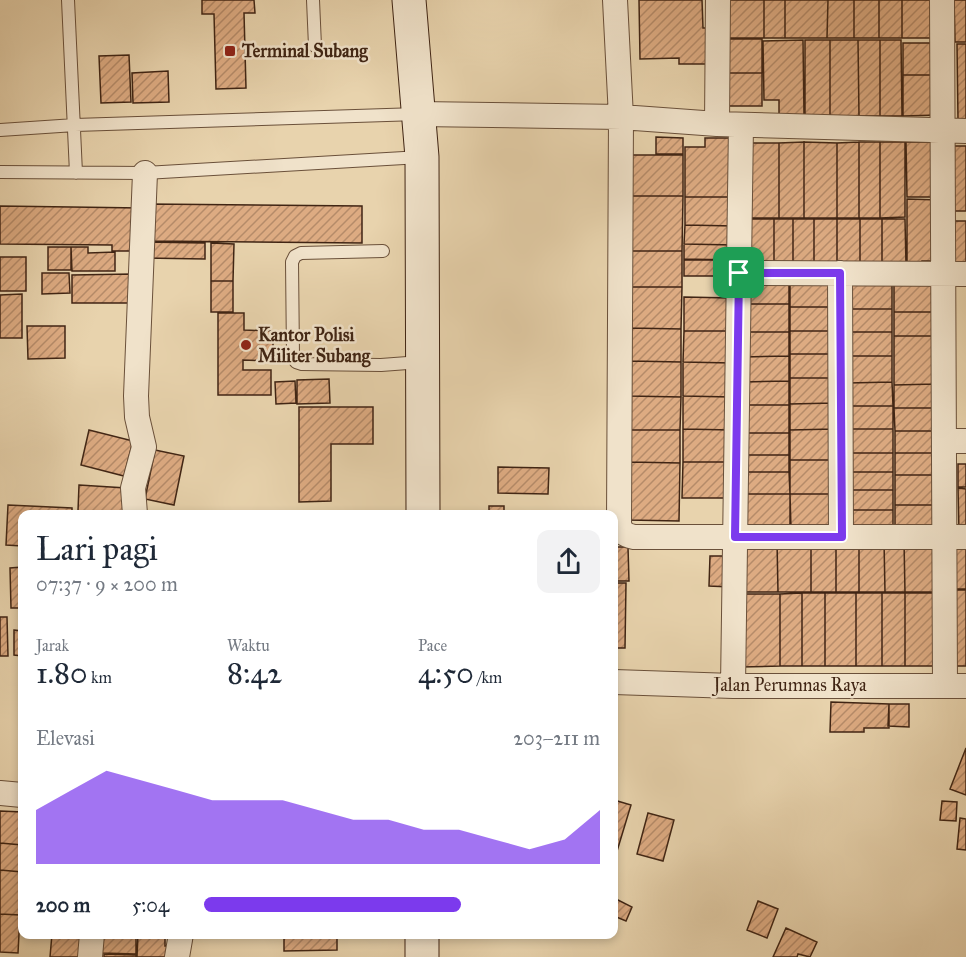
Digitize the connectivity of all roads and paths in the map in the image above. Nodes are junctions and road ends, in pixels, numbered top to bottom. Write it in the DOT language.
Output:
graph roads {
  1 [pos="68,0"];
  2 [pos="313,0"];
  3 [pos="409,0"];
  4 [pos="615,0"];
  5 [pos="717,0"];
  6 [pos="942,0"];
  7 [pos="315,46"];
  8 [pos="418,114"];
  9 [pos="621,117"];
  10 [pos="729,124"];
  11 [pos="75,125"];
  12 [pos="0,130"];
  13 [pos="942,130"];
  14 [pos="966,131"];
  15 [pos="422,157"];
  16 [pos="0,172"];
  17 [pos="76,173"];
  18 [pos="145,173"];
  19 [pos="383,251"];
  20 [pos="739,273"];
  21 [pos="840,273"];
  22 [pos="955,274"];
  23 [pos="423,362"];
  24 [pos="955,441"];
  25 [pos="135,510"];
  26 [pos="423,510"];
  27 [pos="735,537"];
  28 [pos="842,537"];
  29 [pos="955,537"];
  30 [pos="618,682"];
  31 [pos="733,686"];
  32 [pos="955,686"];
  33 [pos="0,793"];
  34 [pos="18,795"];
  35 [pos="92,939"];
  36 [pos="180,939"];
  37 [pos="422,939"];
  38 [pos="90,957"];
  39 [pos="177,957"];
  40 [pos="422,957"];
  1 -- 11 [label="lane"];
  2 -- 7 [label="lane"];
  3 -- 8 [label="street"];
  4 -- 9 [label="street"];
  5 -- 10 [label="street"];
  6 -- 13 [label="street"];
  8 -- 9 [label="street"];
  8 -- 11 [label="lane"];
  8 -- 15 [label="street"];
  9 -- 10 [label="street"];
  9 -- 27 [label="street"];
  10 -- 13 [label="street"];
  10 -- 20 [label="street"];
  11 -- 12 [label="lane"];
  11 -- 17 [label="lane"];
  13 -- 14 [label="street"];
  13 -- 22 [label="street"];
  15 -- 18 [label="lane"];
  15 -- 23 [label="street"];
  16 -- 17 [label="lane"];
  17 -- 18 [label="lane"];
  18 -- 25 [label="street"];
  19 -- 23 [label="lane"];
  20 -- 21 [label="street"];
  20 -- 27 [label="street"];
  21 -- 22 [label="street"];
  21 -- 28 [label="street"];
  22 -- 24 [label="street"];
  23 -- 26 [label="street"];
  24 -- 29 [label="street"];
  27 -- 28 [label="street"];
  27 -- 31 [label="street"];
  28 -- 29 [label="street"];
  29 -- 32 [label="street"];
  30 -- 31 [label="street, Jalan Perumnas Raya"];
  31 -- 32 [label="street, Jalan Perumnas Raya"];
  33 -- 34 [label="street"];
  35 -- 38 [label="street"];
  36 -- 39 [label="street"];
  37 -- 40 [label="street"];
}
